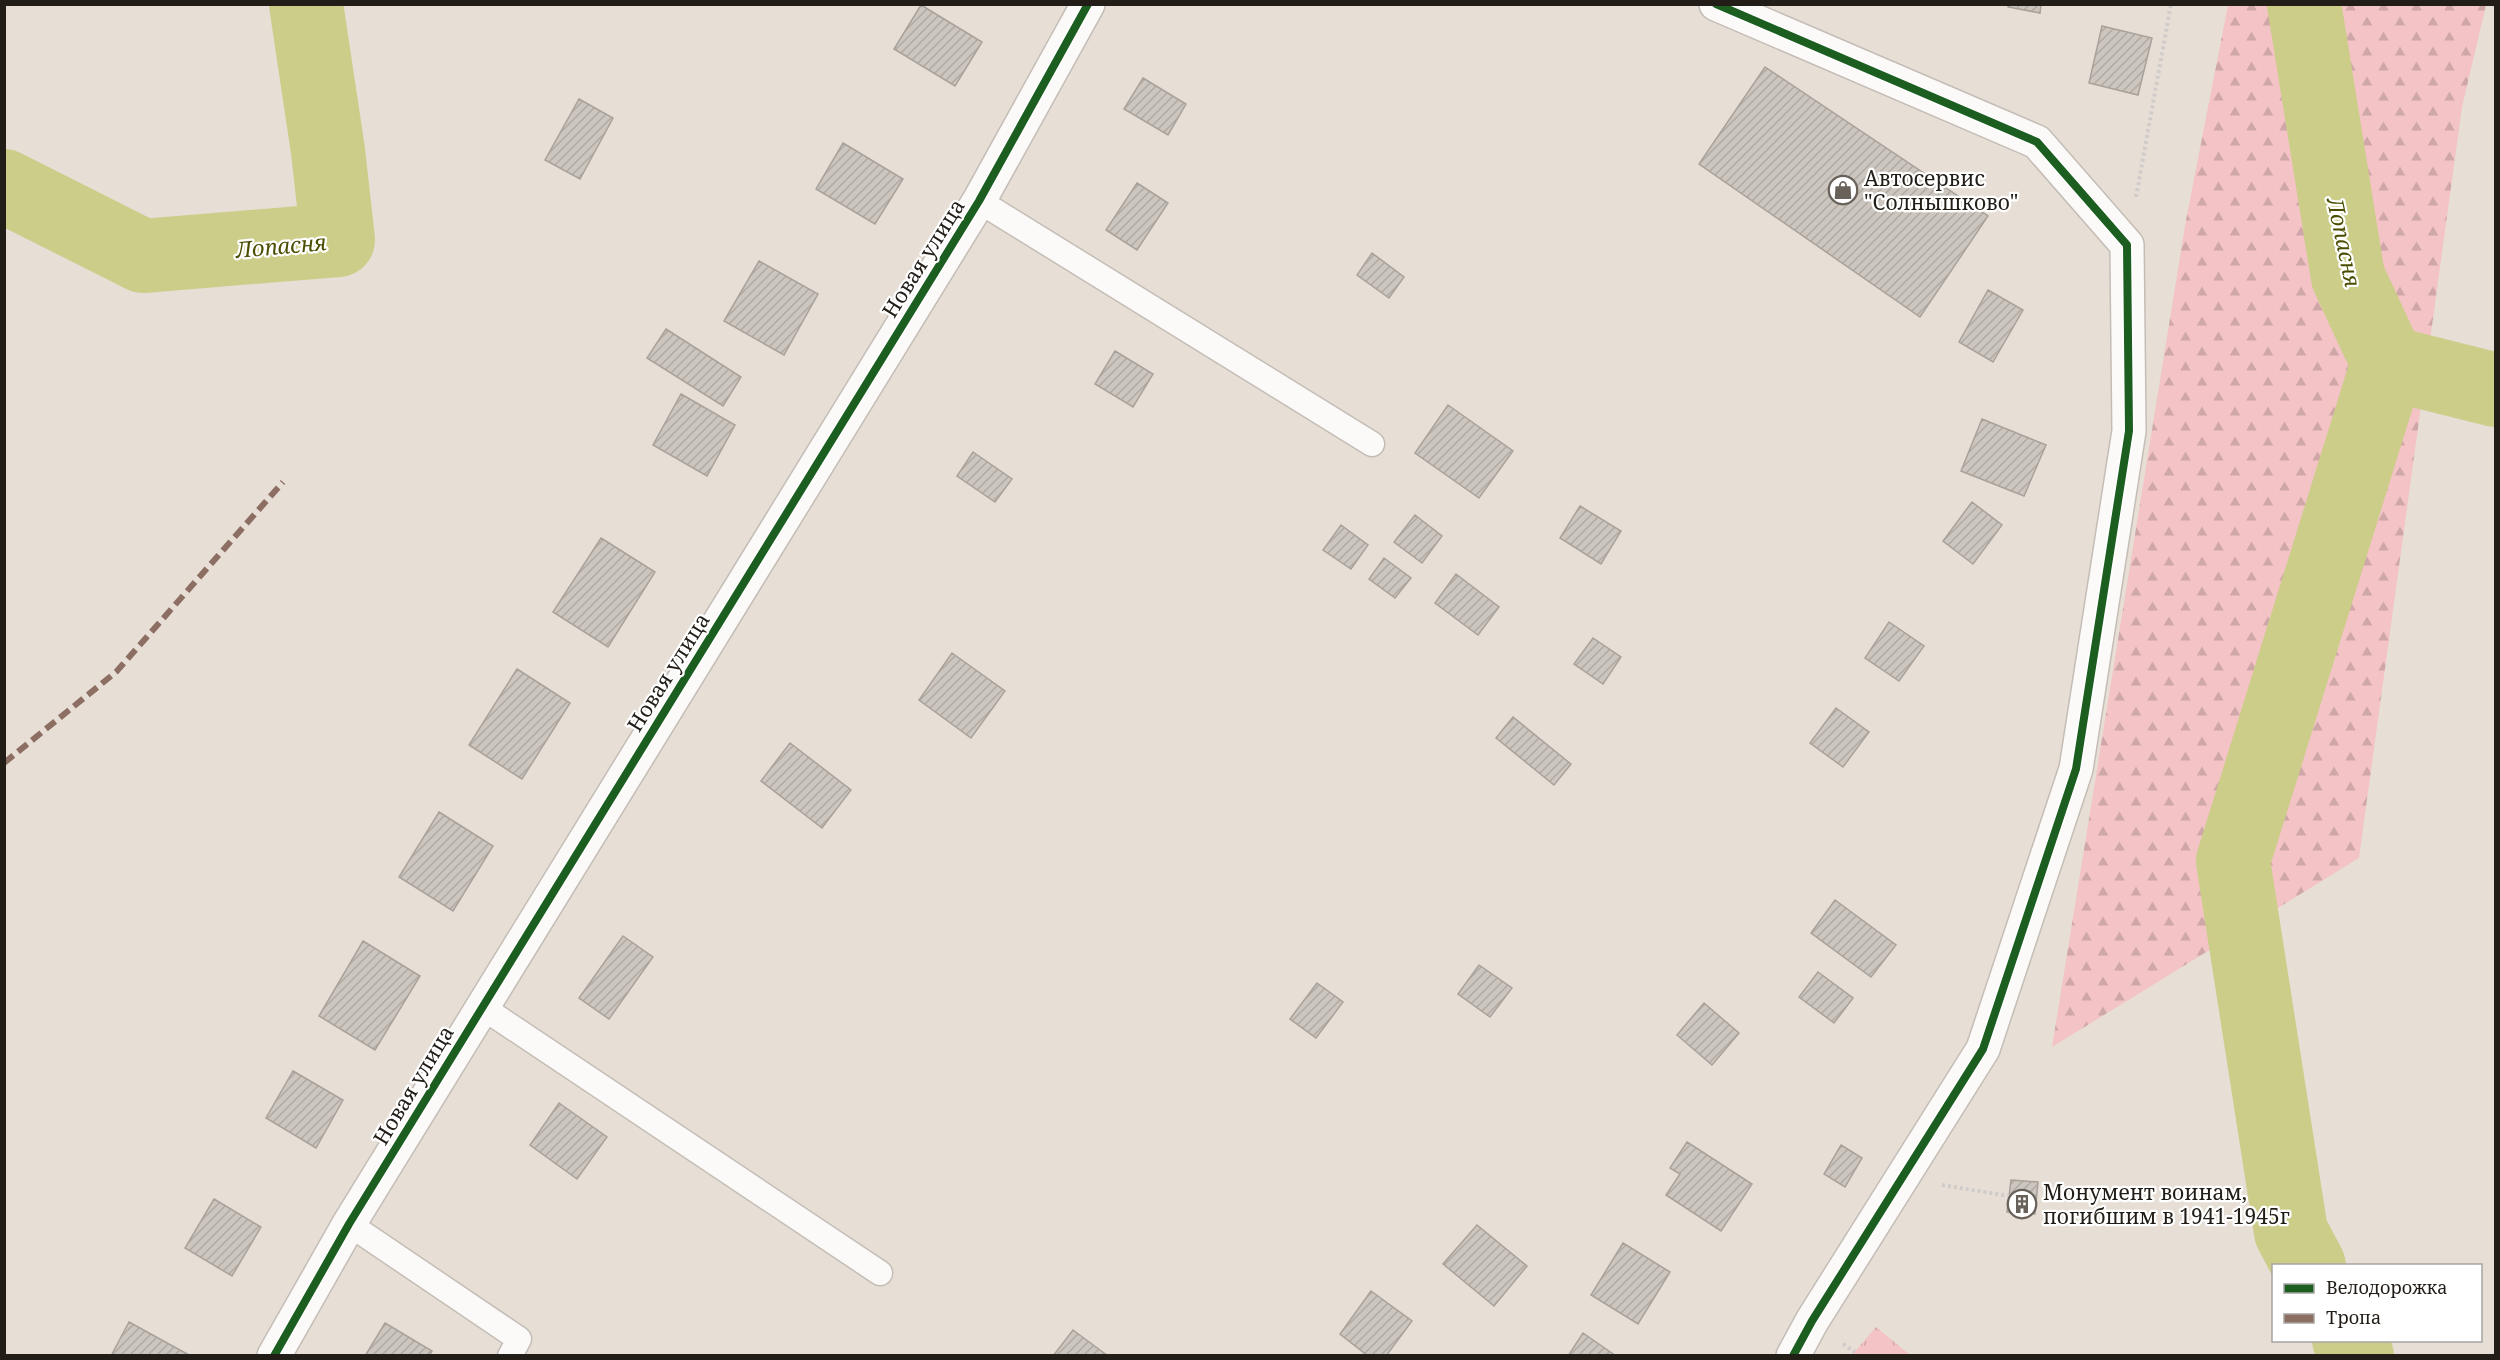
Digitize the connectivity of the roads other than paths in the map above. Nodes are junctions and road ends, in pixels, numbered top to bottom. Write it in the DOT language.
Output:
graph roads {
  1 [pos="1089,4"];
  2 [pos="1723,6"];
  3 [pos="979,201"];
  4 [pos="1372,444"];
  5 [pos="482,1007"];
  6 [pos="349,1224"];
  7 [pos="880,1273"];
  8 [pos="274,1356"];
  9 [pos="510,1356"];
  10 [pos="1793,1356"];
  1 -- 3 [label="street, Новая улица"];
  2 -- 10 [label="street"];
  3 -- 4 [label="lane"];
  3 -- 5 [label="street, Новая улица"];
  5 -- 6 [label="street, Новая улица"];
  5 -- 7 [label="lane"];
  6 -- 8 [label="street, Новая улица"];
  6 -- 9 [label="lane"];
}
